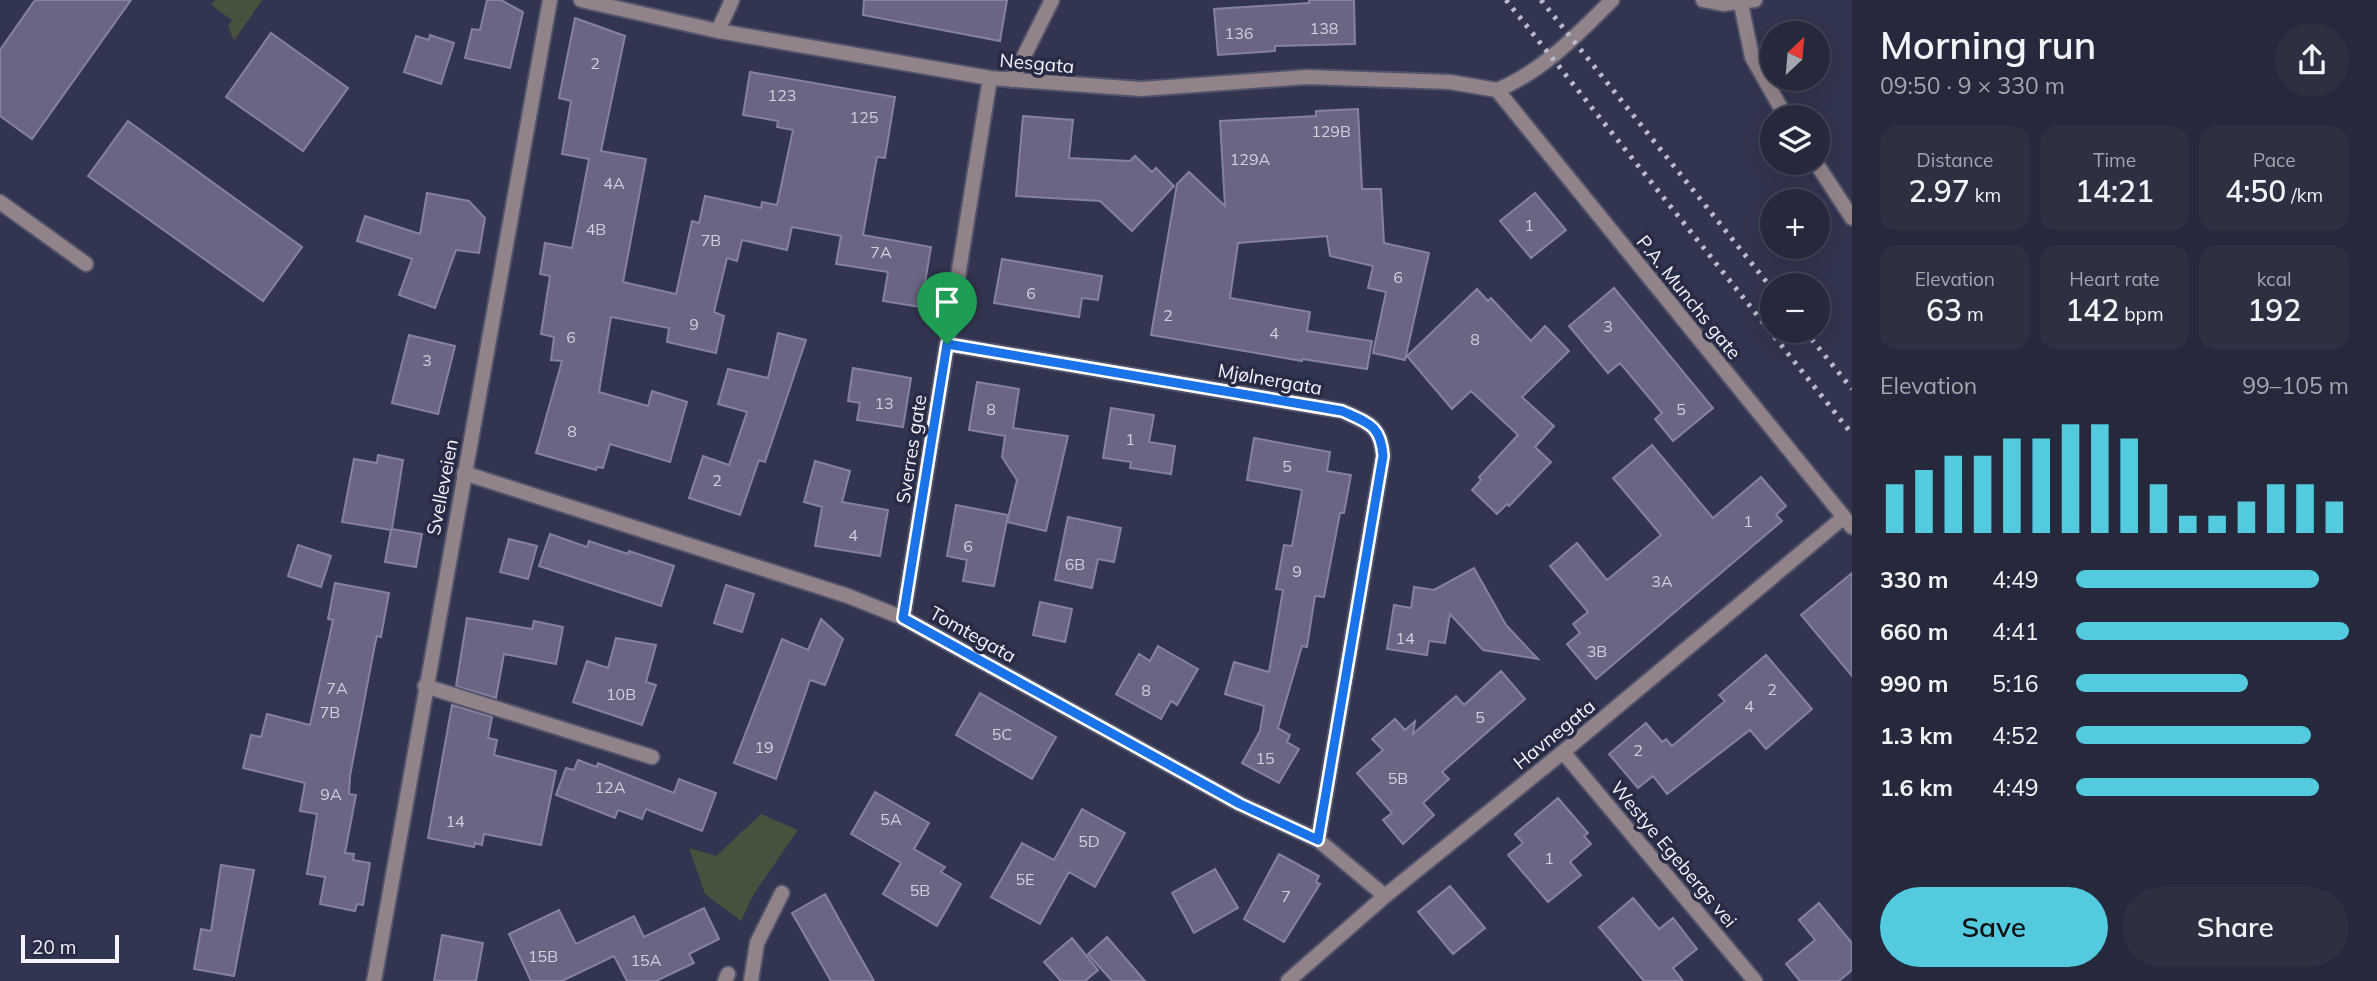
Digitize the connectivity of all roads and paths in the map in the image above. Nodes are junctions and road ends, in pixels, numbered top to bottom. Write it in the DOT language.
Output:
graph roads {
  1 [pos="550,0"];
  2 [pos="581,0"];
  3 [pos="732,0"];
  4 [pos="1052,0"];
  5 [pos="1612,0"];
  6 [pos="1703,0"];
  7 [pos="1748,2"];
  8 [pos="718,31"];
  9 [pos="990,78"];
  10 [pos="1012,80"];
  11 [pos="1497,90"];
  12 [pos="1779,105"];
  13 [pos="1824,175"];
  14 [pos="0,202"];
  15 [pos="1852,218"];
  16 [pos="86,264"];
  17 [pos="947,344"];
  18 [pos="464,473"];
  19 [pos="1848,522"];
  20 [pos="903,618"];
  21 [pos="425,686"];
  22 [pos="1563,752"];
  23 [pos="652,757"];
  24 [pos="1318,840"];
  25 [pos="782,893"];
  26 [pos="1385,896"];
  27 [pos="374,981"];
  28 [pos="751,981"];
  29 [pos="1288,981"];
  30 [pos="1755,981"];
  1 -- 18 [label="street, Svelleveien"];
  2 -- 8 [label="street, Nesgata"];
  3 -- 8 [label="street"];
  4 -- 10 [label="street"];
  5 -- 11 [label="street"];
  6 -- 7 [label="street"];
  7 -- 12 [label="street"];
  8 -- 9 [label="street, Nesgata"];
  9 -- 10 [label="street, Nesgata"];
  9 -- 17 [label="street, Sverres gate"];
  10 -- 11 [label="street, Nesgata"];
  11 -- 19 [label="street, P.A. Munchs gate"];
  13 -- 15 [label="street"];
  14 -- 16 [label="street"];
  17 -- 20 [label="street, Sverres gate"];
  17 -- 24 [label="street, Mjølnergata"];
  18 -- 20 [label="street, Tomtegata"];
  18 -- 21 [label="street, Svelleveien"];
  19 -- 22 [label="street, Havnegata"];
  20 -- 24 [label="street, Tomtegata"];
  21 -- 23 [label="street"];
  21 -- 27 [label="street, Svelleveien"];
  22 -- 26 [label="street, Havnegata"];
  22 -- 30 [label="street, Westye Egebergs vei"];
  24 -- 26 [label="street, Tomtegata"];
  25 -- 28 [label="street"];
  26 -- 29 [label="street, Havnegata"];
}
